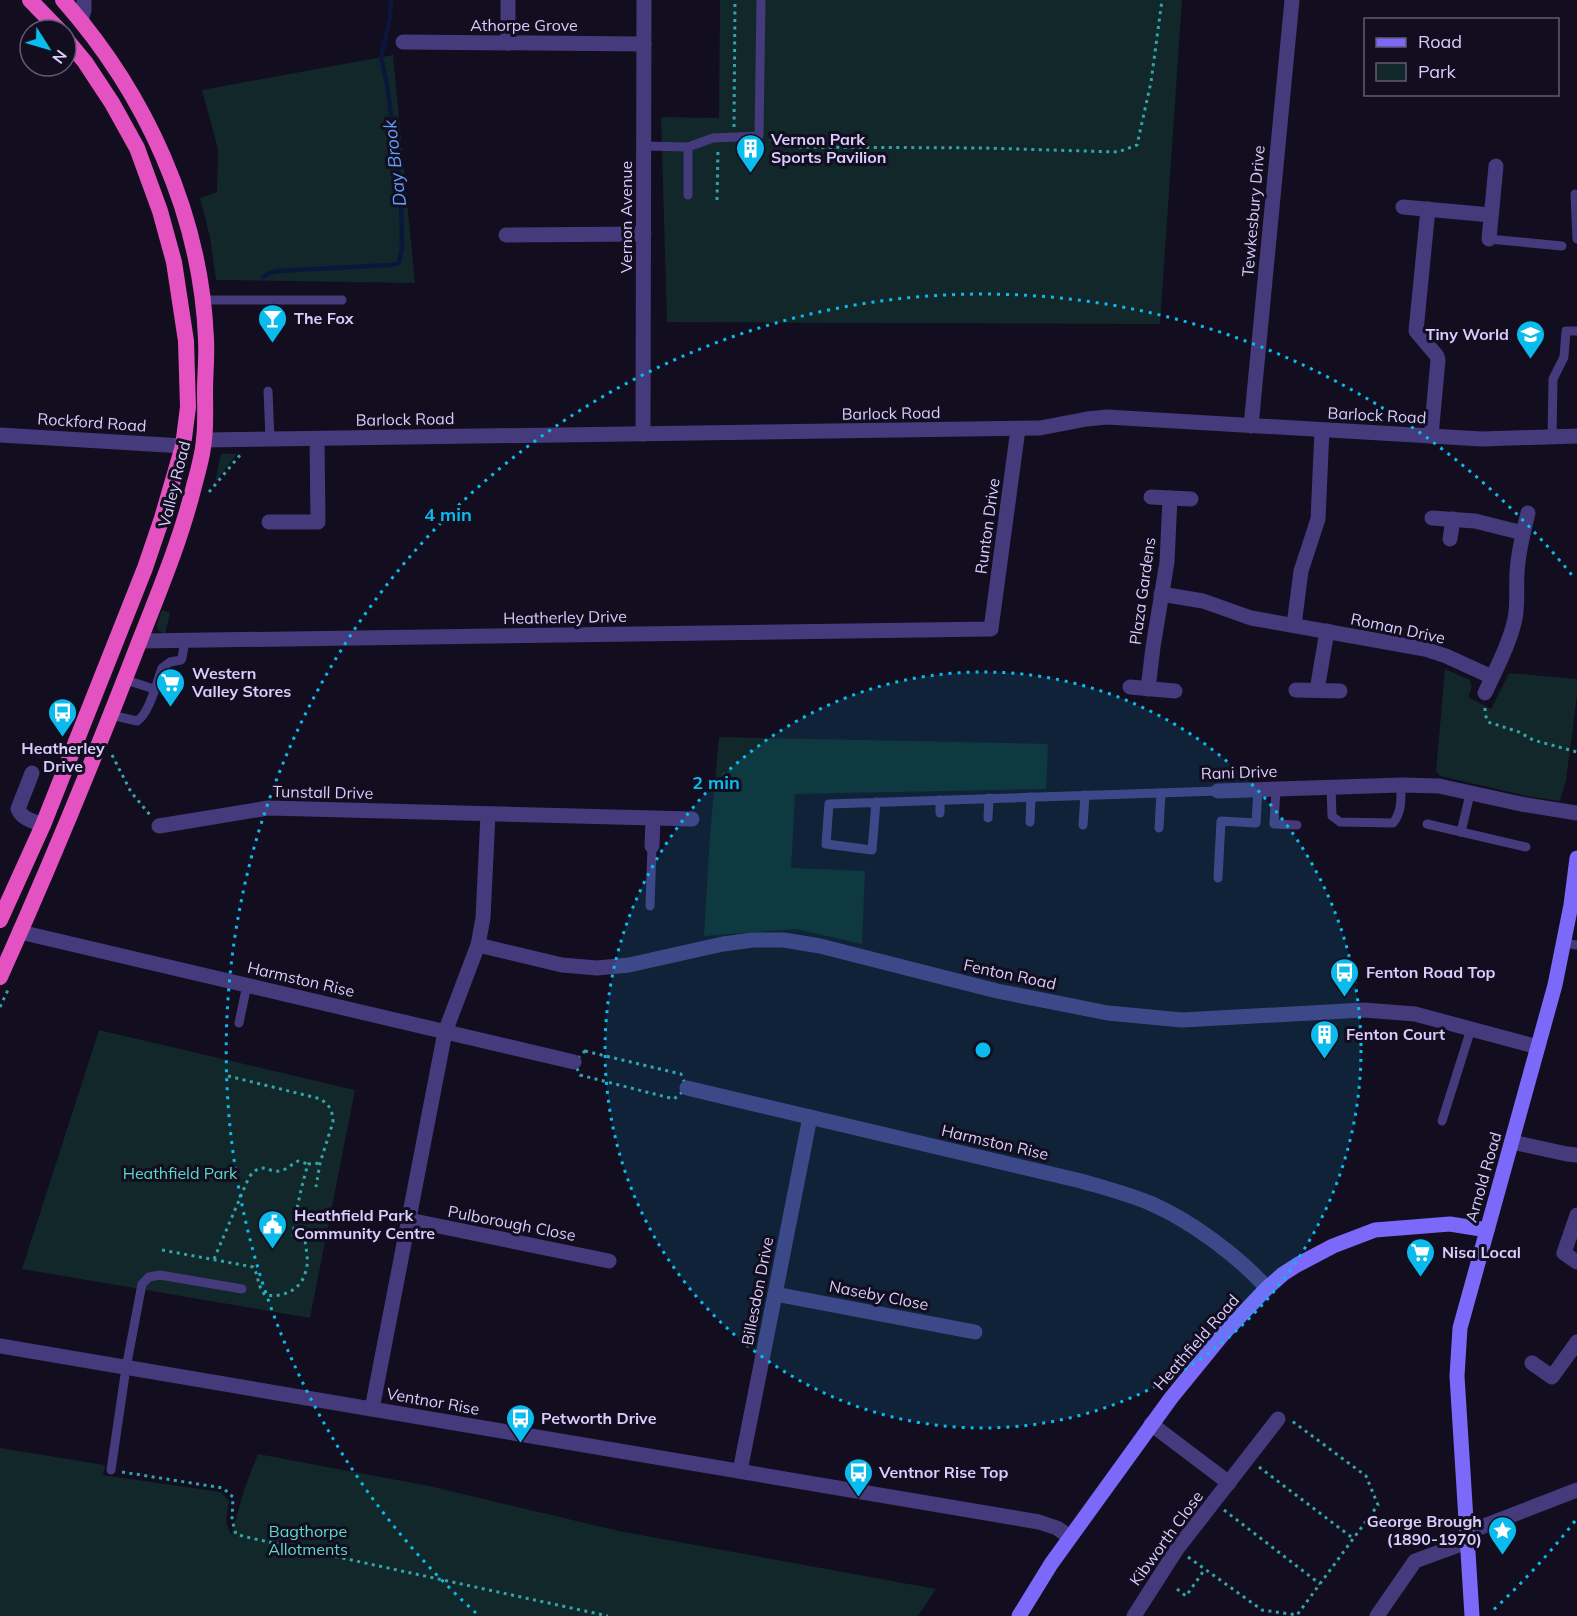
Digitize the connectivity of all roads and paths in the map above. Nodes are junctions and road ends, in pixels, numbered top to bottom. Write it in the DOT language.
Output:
graph roads {
  1 [pos="30,0"];
  2 [pos="63,0"];
  3 [pos="84,0"];
  4 [pos="508,0"];
  5 [pos="644,0"];
  6 [pos="735,0"];
  7 [pos="761,0"];
  8 [pos="1162,0"];
  9 [pos="1292,0"];
  10 [pos="47,18"];
  11 [pos="81,20"];
  12 [pos="403,42"];
  13 [pos="508,43"];
  14 [pos="644,44"];
  15 [pos="78,54"];
  16 [pos="759,136"];
  17 [pos="734,137"];
  18 [pos="718,138"];
  19 [pos="644,146"];
  20 [pos="688,147"];
  21 [pos="1496,166"];
  22 [pos="1575,194"];
  23 [pos="688,195"];
  24 [pos="717,200"];
  25 [pos="1403,207"];
  26 [pos="1428,209"];
  27 [pos="1491,215"];
  28 [pos="644,234"];
  29 [pos="506,235"];
  30 [pos="1489,239"];
  31 [pos="1577,239"];
  32 [pos="1562,246"];
  33 [pos="202,300"];
  34 [pos="342,300"];
  35 [pos="1577,331"];
  36 [pos="268,391"];
  37 [pos="1251,426"];
  38 [pos="1018,429"];
  39 [pos="1322,430"];
  40 [pos="643,434"];
  41 [pos="0,435"];
  42 [pos="1431,436"];
  43 [pos="1577,436"];
  44 [pos="1552,438"];
  45 [pos="270,439"];
  46 [pos="317,439"];
  47 [pos="204,440"];
  48 [pos="252,440"];
  49 [pos="183,446"];
  50 [pos="209,492"];
  51 [pos="1151,497"];
  52 [pos="1170,498"];
  53 [pos="1191,499"];
  54 [pos="1528,513"];
  55 [pos="1432,518"];
  56 [pos="1454,519"];
  57 [pos="269,522"];
  58 [pos="1523,533"];
  59 [pos="1450,539"];
  60 [pos="1161,594"];
  61 [pos="1294,625"];
  62 [pos="991,629"];
  63 [pos="1327,631"];
  64 [pos="185,640"];
  65 [pos="140,641"];
  66 [pos="1492,677"];
  67 [pos="126,680"];
  68 [pos="1130,687"];
  69 [pos="154,689"];
  70 [pos="1149,689"];
  71 [pos="1296,690"];
  72 [pos="1317,690"];
  73 [pos="1175,691"];
  74 [pos="1340,691"];
  75 [pos="1485,693"];
  76 [pos="111,715"];
  77 [pos="1577,752"];
  78 [pos="111,754"];
  79 [pos="32,773"];
  80 [pos="1401,785"];
  81 [pos="1331,787"];
  82 [pos="1258,789"];
  83 [pos="1276,789"];
  84 [pos="1218,791"];
  85 [pos="1161,793"];
  86 [pos="1470,794"];
  87 [pos="1085,795"];
  88 [pos="1031,797"];
  89 [pos="989,798"];
  90 [pos="940,800"];
  91 [pos="876,802"];
  92 [pos="940,813"];
  93 [pos="1577,813"];
  94 [pos="488,814"];
  95 [pos="653,818"];
  96 [pos="988,818"];
  97 [pos="692,819"];
  98 [pos="1030,822"];
  99 [pos="1427,824"];
  100 [pos="43,825"];
  101 [pos="1083,825"];
  102 [pos="1297,825"];
  103 [pos="159,826"];
  104 [pos="1159,828"];
  105 [pos="1461,832"];
  106 [pos="652,846"];
  107 [pos="1526,847"];
  108 [pos="1577,858"];
  109 [pos="1218,878"];
  110 [pos="650,906"];
  111 [pos="0,920"];
  112 [pos="20,932"];
  113 [pos="1570,944"];
  114 [pos="478,945"];
  115 [pos="0,977"];
  116 [pos="247,985"];
  117 [pos="239,1023"];
  118 [pos="1471,1029"];
  119 [pos="445,1032"];
  120 [pos="1538,1047"];
  121 [pos="574,1062"];
  122 [pos="228,1076"];
  123 [pos="687,1088"];
  124 [pos="810,1117"];
  125 [pos="1442,1121"];
  126 [pos="1512,1142"];
  127 [pos="1577,1155"];
  128 [pos="320,1163"];
  129 [pos="309,1164"];
  130 [pos="316,1187"];
  131 [pos="1577,1215"];
  132 [pos="409,1220"];
  133 [pos="1487,1230"];
  134 [pos="162,1250"];
  135 [pos="214,1259"];
  136 [pos="609,1261"];
  137 [pos="1577,1262"];
  138 [pos="1268,1288"];
  139 [pos="242,1289"];
  140 [pos="775,1294"];
  141 [pos="975,1332"];
  142 [pos="1577,1342"];
  143 [pos="0,1346"];
  144 [pos="1532,1363"];
  145 [pos="126,1368"];
  146 [pos="372,1409"];
  147 [pos="1278,1419"];
  148 [pos="1151,1424"];
  149 [pos="1248,1458"];
  150 [pos="111,1470"];
  151 [pos="740,1471"];
  152 [pos="1229,1483"];
  153 [pos="1577,1490"];
  154 [pos="1214,1502"];
  155 [pos="1070,1537"];
  156 [pos="1467,1537"];
  157 [pos="1354,1539"];
  158 [pos="1177,1549"];
  159 [pos="1204,1569"];
  160 [pos="1320,1584"];
  161 [pos="1177,1589"];
  162 [pos="608,1616"];
  163 [pos="1019,1616"];
  164 [pos="1134,1616"];
  165 [pos="1377,1616"];
  166 [pos="1472,1616"];
  1 -- 10 [label="highway"];
  2 -- 11 [label="highway, Valley Road"];
  3 -- 11 [label="street"];
  4 -- 13 [label="street"];
  5 -- 14 [label="street, Vernon Avenue"];
  6 -- 17 [label="path"];
  7 -- 16 [label="lane"];
  8 -- 16 [label="path"];
  9 -- 37 [label="street, Tewkesbury Drive"];
  11 -- 33 [label="highway, Valley Road"];
  12 -- 13 [label="street, Athorpe Grove"];
  13 -- 14 [label="street, Athorpe Grove"];
  14 -- 19 [label="street, Vernon Avenue"];
  15 -- 49 [label="highway, Valley Road"];
  16 -- 17 [label="lane"];
  17 -- 18 [label="lane"];
  18 -- 20 [label="lane"];
  18 -- 24 [label="path"];
  19 -- 20 [label="lane"];
  19 -- 28 [label="street, Vernon Avenue"];
  20 -- 23 [label="lane"];
  21 -- 27 [label="street"];
  22 -- 31 [label="lane"];
  25 -- 26 [label="street"];
  26 -- 27 [label="street"];
  26 -- 42 [label="street"];
  27 -- 30 [label="street"];
  28 -- 29 [label="street"];
  28 -- 40 [label="street, Vernon Avenue"];
  30 -- 32 [label="lane"];
  33 -- 34 [label="lane"];
  33 -- 47 [label="highway, Valley Road"];
  35 -- 44 [label="lane"];
  36 -- 45 [label="lane"];
  37 -- 38 [label="street, Barlock Road"];
  37 -- 39 [label="street, Barlock Road"];
  38 -- 40 [label="street, Barlock Road"];
  38 -- 62 [label="street, Runton Drive"];
  39 -- 42 [label="street, Barlock Road"];
  39 -- 61 [label="street"];
  40 -- 46 [label="street, Barlock Road"];
  41 -- 49 [label="street, Rockford Road"];
  42 -- 44 [label="street, Barlock Road"];
  43 -- 44 [label="street, Barlock Road"];
  45 -- 46 [label="street, Barlock Road"];
  45 -- 48 [label="street, Barlock Road"];
  46 -- 57 [label="street"];
  47 -- 48 [label="street, Barlock Road"];
  47 -- 65 [label="highway, Valley Road"];
  48 -- 50 [label="path"];
  49 -- 100 [label="highway, Valley Road"];
  51 -- 52 [label="street"];
  52 -- 53 [label="street"];
  52 -- 60 [label="street, Plaza Gardens"];
  54 -- 58 [label="street"];
  55 -- 56 [label="street"];
  56 -- 58 [label="street"];
  56 -- 59 [label="street"];
  58 -- 66 [label="street"];
  60 -- 61 [label="street, Roman Drive"];
  60 -- 70 [label="street, Plaza Gardens"];
  61 -- 63 [label="street, Roman Drive"];
  62 -- 64 [label="street, Heatherley Drive"];
  63 -- 66 [label="street, Roman Drive"];
  63 -- 72 [label="street, Roman Drive"];
  64 -- 65 [label="street, Heatherley Drive"];
  64 -- 69 [label="lane"];
  65 -- 67 [label="highway, Valley Road"];
  66 -- 75 [label="street"];
  67 -- 69 [label="lane"];
  67 -- 76 [label="highway, Valley Road"];
  68 -- 70 [label="street"];
  69 -- 76 [label="lane"];
  70 -- 73 [label="street"];
  71 -- 72 [label="street"];
  72 -- 74 [label="street"];
  75 -- 77 [label="path"];
  76 -- 112 [label="highway, Valley Road"];
  78 -- 103 [label="path"];
  79 -- 100 [label="street"];
  80 -- 81 [label="street, Rani Drive"];
  80 -- 81 [label="lane"];
  80 -- 86 [label="street, Rani Drive"];
  81 -- 83 [label="street, Rani Drive"];
  82 -- 83 [label="street, Rani Drive"];
  82 -- 84 [label="street, Rani Drive"];
  82 -- 109 [label="lane"];
  83 -- 102 [label="lane"];
  84 -- 85 [label="lane, Rani Drive"];
  85 -- 87 [label="lane, Rani Drive"];
  85 -- 104 [label="lane"];
  86 -- 93 [label="street, Rani Drive"];
  86 -- 105 [label="lane"];
  87 -- 88 [label="lane, Rani Drive"];
  87 -- 101 [label="lane"];
  88 -- 89 [label="lane, Rani Drive"];
  88 -- 98 [label="lane"];
  89 -- 90 [label="lane, Rani Drive"];
  89 -- 96 [label="lane"];
  90 -- 91 [label="lane, Rani Drive"];
  90 -- 92 [label="lane"];
  91 -- 91 [label="lane, Rani Drive"];
  94 -- 95 [label="street, Tunstall Drive"];
  94 -- 103 [label="street, Tunstall Drive"];
  94 -- 114 [label="street"];
  95 -- 97 [label="street, Tunstall Drive"];
  95 -- 106 [label="street"];
  99 -- 105 [label="lane"];
  100 -- 111 [label="highway, Valley Road"];
  105 -- 107 [label="lane"];
  106 -- 110 [label="lane"];
  108 -- 113 [label="main road, Arnold Road"];
  112 -- 115 [label="highway, Valley Road"];
  112 -- 116 [label="street, Harmston Rise"];
  113 -- 120 [label="main road, Arnold Road"];
  114 -- 118 [label="street, Fenton Road"];
  114 -- 119 [label="street"];
  116 -- 117 [label="lane"];
  116 -- 119 [label="street, Harmston Rise"];
  118 -- 120 [label="street, Fenton Road"];
  118 -- 125 [label="lane"];
  119 -- 121 [label="street, Harmston Rise"];
  119 -- 132 [label="street"];
  120 -- 126 [label="main road, Arnold Road"];
  121 -- 123 [label="path"];
  121 -- 123 [label="path"];
  122 -- 128 [label="path"];
  123 -- 124 [label="street, Harmston Rise"];
  124 -- 138 [label="street, Harmston Rise"];
  124 -- 140 [label="street, Billesdon Drive"];
  126 -- 127 [label="street"];
  126 -- 133 [label="main road, Arnold Road"];
  128 -- 129 [label="path"];
  128 -- 130 [label="path"];
  129 -- 135 [label="path"];
  129 -- 135 [label="path"];
  131 -- 137 [label="street"];
  132 -- 136 [label="street, Pulborough Close"];
  132 -- 146 [label="street"];
  133 -- 138 [label="main road, Heathfield Road"];
  133 -- 156 [label="main road, Arnold Road"];
  134 -- 135 [label="path"];
  138 -- 148 [label="main road, Heathfield Road"];
  139 -- 145 [label="lane"];
  140 -- 141 [label="street, Naseby Close"];
  140 -- 151 [label="street, Billesdon Drive"];
  142 -- 144 [label="street"];
  143 -- 145 [label="street, Ventnor Rise"];
  145 -- 146 [label="street, Ventnor Rise"];
  145 -- 150 [label="lane"];
  146 -- 151 [label="street, Ventnor Rise"];
  147 -- 149 [label="street, Kibworth Close"];
  147 -- 157 [label="path"];
  148 -- 152 [label="street"];
  148 -- 155 [label="main road, Heathfield Road"];
  149 -- 152 [label="street, Kibworth Close"];
  149 -- 157 [label="path"];
  150 -- 162 [label="path"];
  151 -- 155 [label="street, Ventnor Rise"];
  152 -- 154 [label="street, Kibworth Close"];
  153 -- 156 [label="street"];
  154 -- 158 [label="street, Kibworth Close"];
  154 -- 160 [label="path"];
  155 -- 163 [label="main road, Heathfield Road"];
  156 -- 165 [label="street"];
  156 -- 166 [label="main road, Arnold Road"];
  157 -- 160 [label="path"];
  158 -- 159 [label="path"];
  158 -- 164 [label="street, Kibworth Close"];
  159 -- 160 [label="path"];
  159 -- 161 [label="path"];
}
